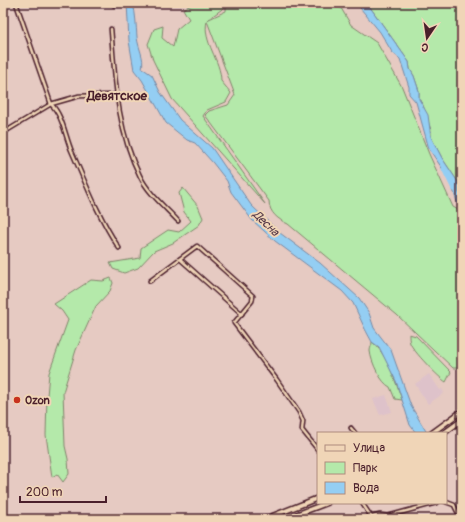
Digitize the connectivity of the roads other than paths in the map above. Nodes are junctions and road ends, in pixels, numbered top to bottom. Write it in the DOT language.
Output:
graph roads {
  1 [pos="16,3"];
  2 [pos="111,29"];
  3 [pos="116,95"];
  4 [pos="51,104"];
  5 [pos="3,133"];
  6 [pos="178,220"];
  7 [pos="119,248"];
  8 [pos="180,259"];
  9 [pos="150,281"];
  10 [pos="242,314"];
  11 [pos="462,411"];
  12 [pos="462,420"];
  13 [pos="350,428"];
  14 [pos="354,432"];
  15 [pos="433,432"];
  16 [pos="445,432"];
  17 [pos="317,449"];
  18 [pos="317,498"];
  19 [pos="447,502"];
  20 [pos="324,504"];
  21 [pos="363,504"];
  22 [pos="432,504"];
  23 [pos="372,518"];
  24 [pos="264,519"];
  25 [pos="285,519"];
  26 [pos="461,519"];
  1 -- 4 [label="street"];
  2 -- 3 [label="street"];
  3 -- 4 [label="street"];
  3 -- 6 [label="street"];
  4 -- 5 [label="street"];
  4 -- 7 [label="street"];
  8 -- 9 [label="street"];
  8 -- 10 [label="street"];
  8 -- 10 [label="street"];
  10 -- 17 [label="street"];
  11 -- 15 [label="main road"];
  12 -- 16 [label="main road"];
  13 -- 14 [label="street"];
  18 -- 24 [label="main road"];
  19 -- 26 [label="street"];
  20 -- 25 [label="main road"];
  21 -- 23 [label="street"];
  22 -- 23 [label="street"];
}
